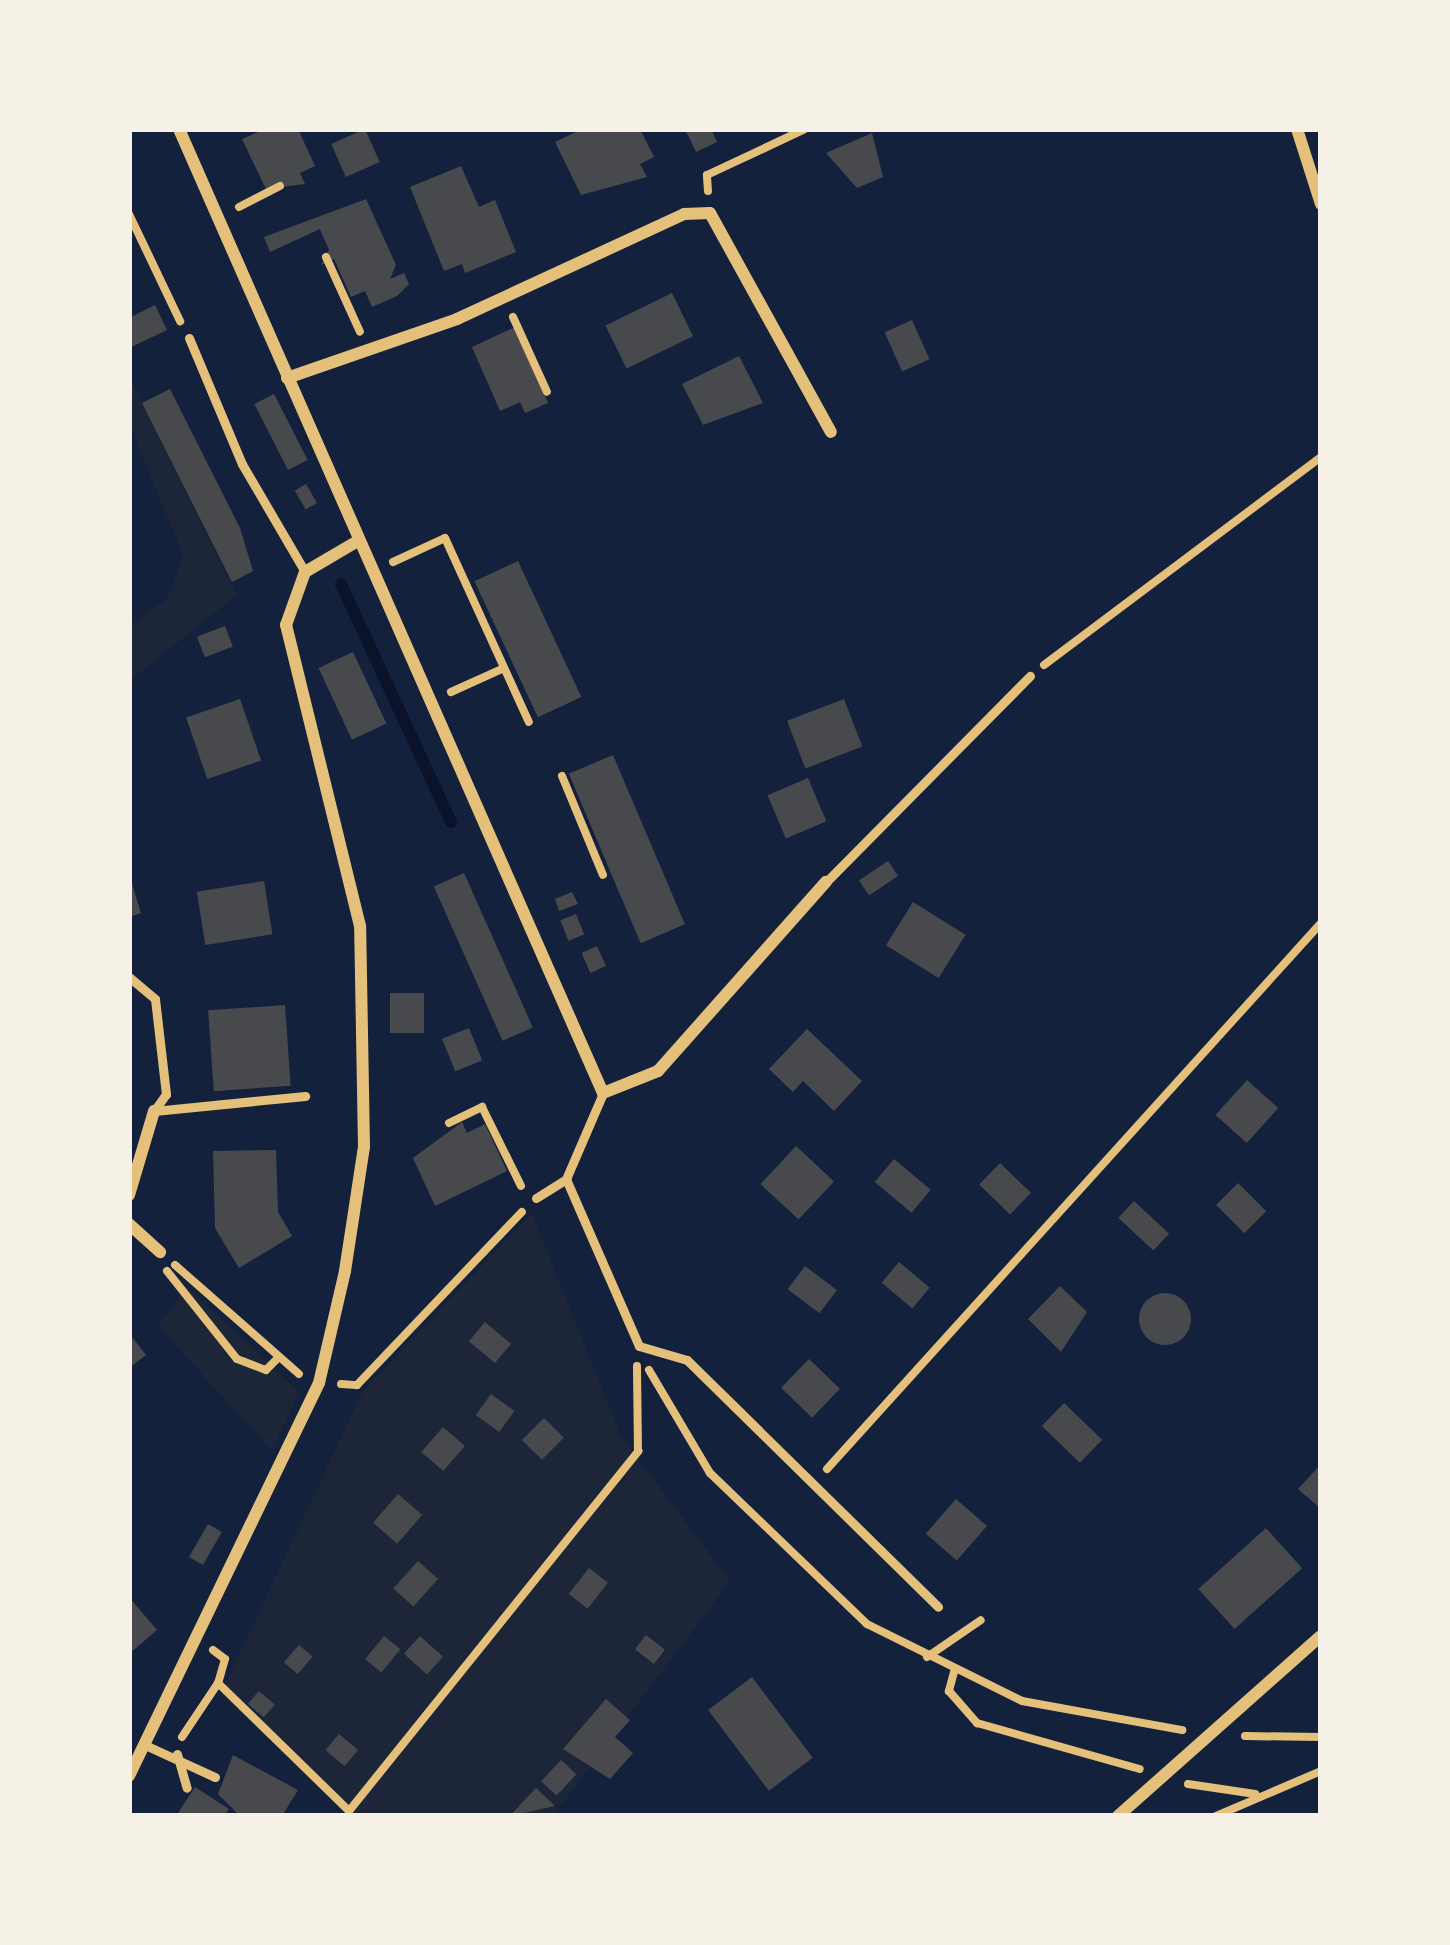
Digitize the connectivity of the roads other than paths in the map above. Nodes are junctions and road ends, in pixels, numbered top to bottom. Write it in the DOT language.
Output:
graph roads {
  1 [pos="178,129"];
  2 [pos="1298,129"];
  3 [pos="1321,204"];
  4 [pos="189,338"];
  5 [pos="287,379"];
  6 [pos="831,432"];
  7 [pos="356,542"];
  8 [pos="305,572"];
  9 [pos="1030,676"];
  10 [pos="826,882"];
  11 [pos="129,977"];
  12 [pos="603,1093"];
  13 [pos="305,1096"];
  14 [pos="154,1111"];
  15 [pos="566,1179"];
  16 [pos="129,1195"];
  17 [pos="531,1197"];
  18 [pos="129,1224"];
  19 [pos="160,1252"];
  20 [pos="938,1606"];
  21 [pos="1321,1636"];
  22 [pos="145,1745"];
  23 [pos="175,1753"];
  24 [pos="129,1776"];
  25 [pos="215,1777"];
  26 [pos="187,1788"];
  27 [pos="1118,1816"];
  1 -- 5 [label="street"];
  2 -- 3 [label="street"];
  4 -- 8 [label="lane"];
  5 -- 6 [label="street"];
  5 -- 7 [label="street"];
  7 -- 8 [label="street"];
  7 -- 12 [label="street"];
  8 -- 22 [label="street"];
  9 -- 10 [label="lane"];
  10 -- 12 [label="street"];
  11 -- 14 [label="lane"];
  12 -- 15 [label="lane"];
  13 -- 14 [label="lane"];
  14 -- 16 [label="street"];
  15 -- 17 [label="lane"];
  15 -- 20 [label="lane"];
  18 -- 19 [label="street"];
  21 -- 27 [label="street"];
  22 -- 23 [label="lane"];
  22 -- 24 [label="street"];
  23 -- 25 [label="lane"];
  23 -- 26 [label="lane"];
}
